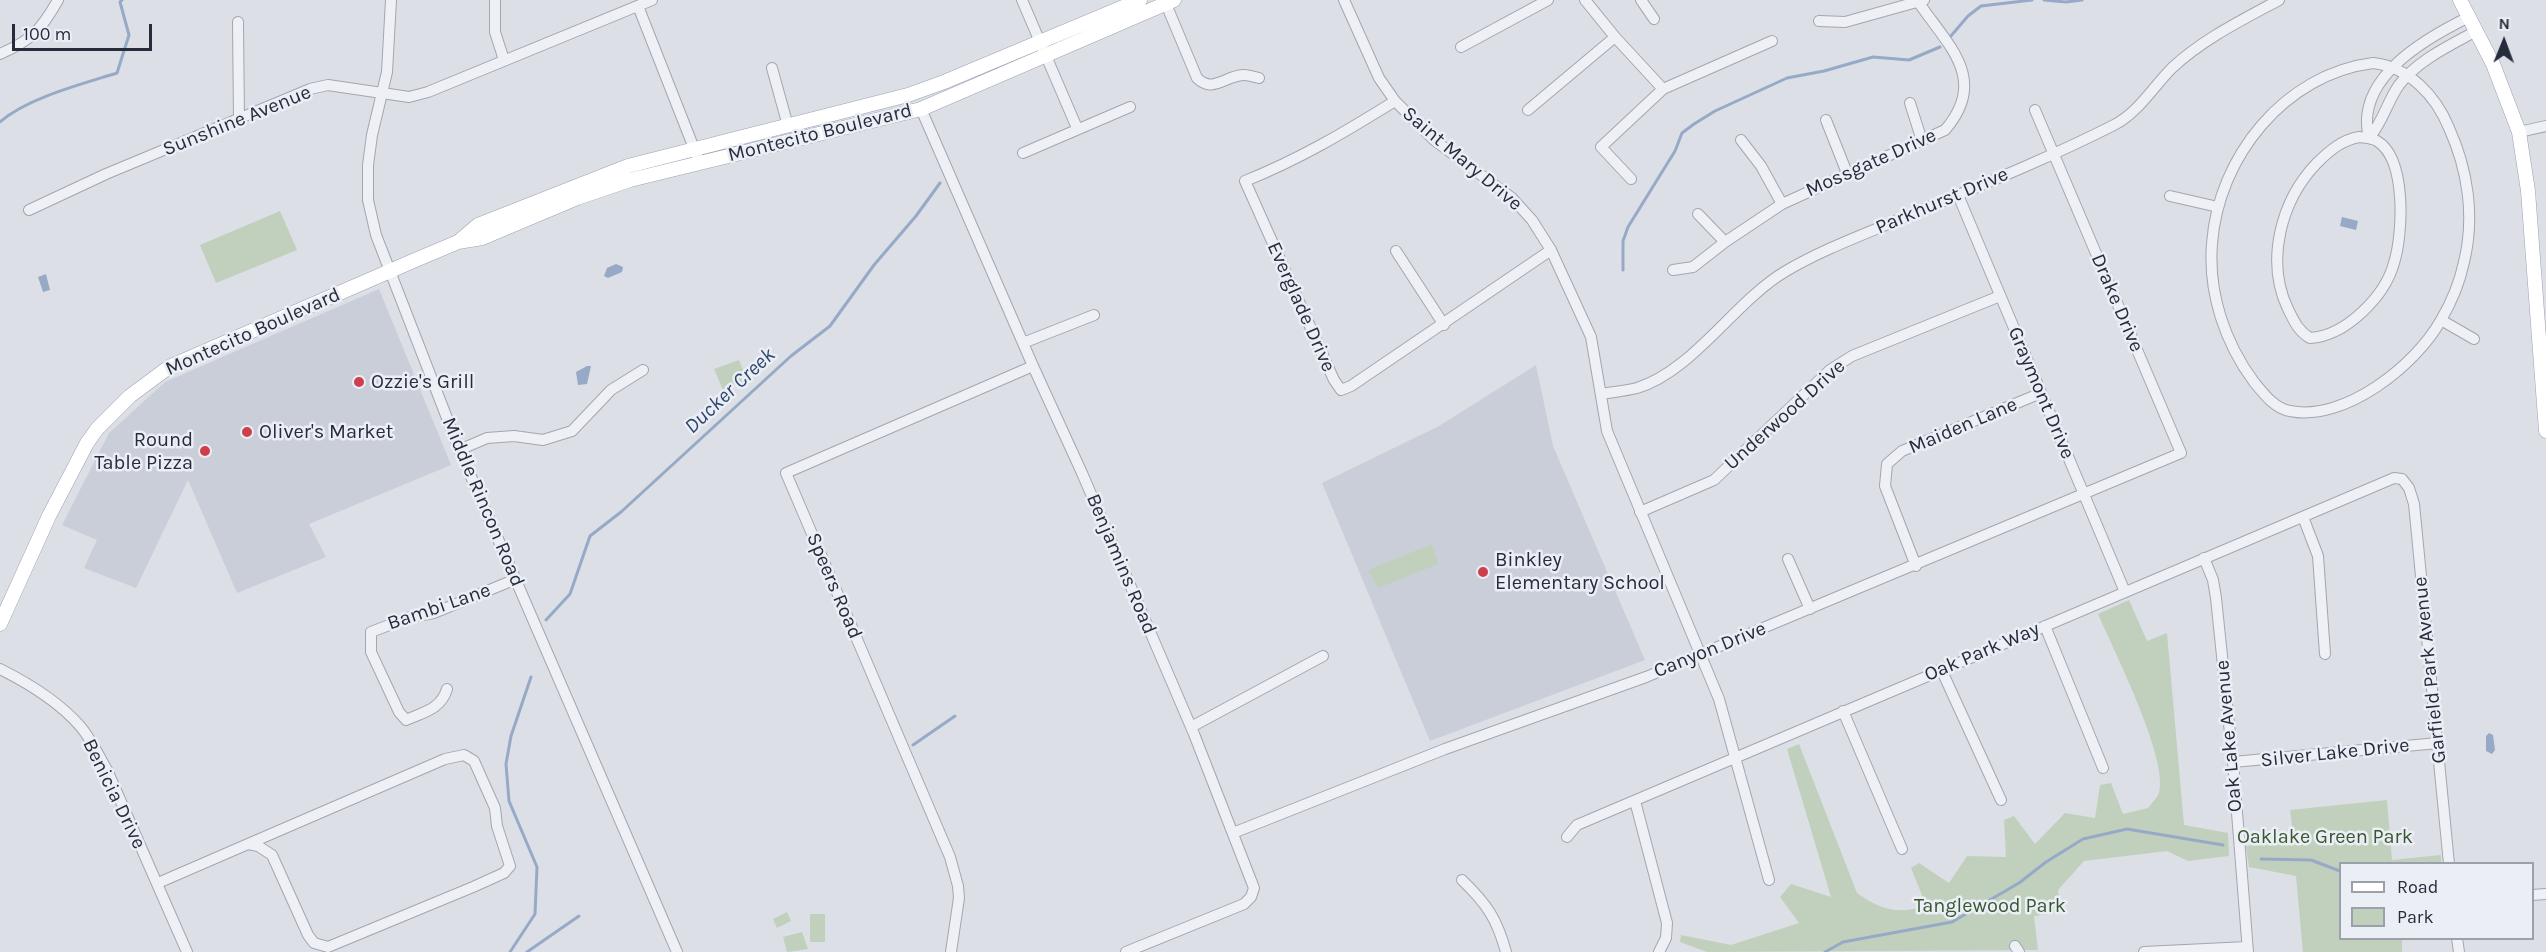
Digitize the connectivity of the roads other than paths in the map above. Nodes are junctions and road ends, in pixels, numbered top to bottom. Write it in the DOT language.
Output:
graph roads {
  1 [pos="58,0"];
  2 [pos="391,0"];
  3 [pos="495,0"];
  4 [pos="652,0"];
  5 [pos="1022,0"];
  6 [pos="1140,0"];
  7 [pos="1344,0"];
  8 [pos="1548,0"];
  9 [pos="1585,0"];
  10 [pos="1641,0"];
  11 [pos="2279,0"];
  12 [pos="2460,0"];
  13 [pos="1920,1"];
  14 [pos="1170,2"];
  15 [pos="638,6"];
  16 [pos="2469,17"];
  17 [pos="1654,20"];
  18 [pos="1819,21"];
  19 [pos="238,22"];
  20 [pos="2476,31"];
  21 [pos="1615,37"];
  22 [pos="1772,41"];
  23 [pos="1461,47"];
  24 [pos="1043,48"];
  25 [pos="0,54"];
  26 [pos="504,60"];
  27 [pos="772,68"];
  28 [pos="2393,69"];
  29 [pos="2408,76"];
  30 [pos="1259,78"];
  31 [pos="1664,89"];
  32 [pos="384,94"];
  33 [pos="1395,101"];
  34 [pos="1910,103"];
  35 [pos="1130,107"];
  36 [pos="921,109"];
  37 [pos="1528,110"];
  38 [pos="2035,110"];
  39 [pos="239,120"];
  40 [pos="1826,120"];
  41 [pos="788,126"];
  42 [pos="2546,126"];
  43 [pos="1077,128"];
  44 [pos="2519,132"];
  45 [pos="2368,138"];
  46 [pos="1741,141"];
  47 [pos="1922,141"];
  48 [pos="1023,153"];
  49 [pos="2052,154"];
  50 [pos="697,156"];
  51 [pos="1847,173"];
  52 [pos="1631,179"];
  53 [pos="1958,195"];
  54 [pos="2170,196"];
  55 [pos="1782,204"];
  56 [pos="2218,207"];
  57 [pos="29,210"];
  58 [pos="1698,213"];
  59 [pos="1725,242"];
  60 [pos="1551,250"];
  61 [pos="1396,251"];
  62 [pos="1673,270"];
  63 [pos="389,272"];
  64 [pos="2000,296"];
  65 [pos="1094,315"];
  66 [pos="2441,320"];
  67 [pos="1444,325"];
  68 [pos="2474,339"];
  69 [pos="1023,343"];
  70 [pos="1033,366"];
  71 [pos="643,370"];
  72 [pos="2041,393"];
  73 [pos="1601,394"];
  74 [pos="2546,424"];
  75 [pos="459,450"];
  76 [pos="2181,453"];
  77 [pos="2402,479"];
  78 [pos="2084,494"];
  79 [pos="1640,512"];
  80 [pos="2304,517"];
  81 [pos="2204,558"];
  82 [pos="1788,559"];
  83 [pos="1916,566"];
  84 [pos="516,579"];
  85 [pos="2125,592"];
  86 [pos="1810,609"];
  87 [pos="0,624"];
  88 [pos="2045,626"];
  89 [pos="1700,654"];
  90 [pos="2325,654"];
  91 [pos="1323,656"];
  92 [pos="0,669"];
  93 [pos="1941,669"];
  94 [pos="447,689"];
  95 [pos="1843,711"];
  96 [pos="1191,727"];
  97 [pos="2438,743"];
  98 [pos="1734,757"];
  99 [pos="2233,762"];
  100 [pos="2103,768"];
  101 [pos="2001,800"];
  102 [pos="1635,801"];
  103 [pos="1233,833"];
  104 [pos="1567,837"];
  105 [pos="248,844"];
  106 [pos="1902,849"];
  107 [pos="2449,862"];
  108 [pos="1462,880"];
  109 [pos="1769,880"];
  110 [pos="158,883"];
  111 [pos="2248,949"];
  112 [pos="187,952"];
  113 [pos="677,952"];
  114 [pos="951,952"];
  115 [pos="1126,952"];
  116 [pos="1506,952"];
  117 [pos="1659,952"];
  118 [pos="2144,952"];
  1 -- 25 [label="street"];
  2 -- 32 [label="street, Middle Rincon Road"];
  3 -- 26 [label="street"];
  4 -- 15 [label="street, Sunshine Avenue"];
  5 -- 24 [label="street"];
  6 -- 24 [label="main road, Montecito Boulevard"];
  7 -- 33 [label="street, Saint Mary Drive"];
  8 -- 23 [label="street"];
  9 -- 21 [label="street"];
  10 -- 17 [label="street"];
  11 -- 49 [label="street, Parkhurst Drive"];
  12 -- 16 [label="main road"];
  13 -- 18 [label="street"];
  13 -- 47 [label="street, Mossgate Drive"];
  14 -- 24 [label="main road, Montecito Boulevard"];
  14 -- 30 [label="street"];
  15 -- 26 [label="street, Sunshine Avenue"];
  15 -- 50 [label="street"];
  16 -- 20 [label="main road"];
  16 -- 28 [label="street"];
  19 -- 39 [label="street"];
  20 -- 29 [label="street"];
  20 -- 44 [label="main road"];
  21 -- 31 [label="street"];
  21 -- 37 [label="street"];
  22 -- 31 [label="street"];
  24 -- 36 [label="main road, Montecito Boulevard"];
  24 -- 41 [label="main road, Montecito Boulevard"];
  24 -- 43 [label="street"];
  26 -- 32 [label="street, Sunshine Avenue"];
  27 -- 41 [label="street"];
  28 -- 29 [label="street"];
  28 -- 45 [label="street"];
  28 -- 56 [label="street"];
  29 -- 45 [label="street"];
  29 -- 66 [label="street"];
  31 -- 52 [label="street"];
  32 -- 39 [label="street, Sunshine Avenue"];
  32 -- 63 [label="street, Middle Rincon Road"];
  33 -- 60 [label="street, Saint Mary Drive"];
  33 -- 67 [label="street, Everglade Drive"];
  34 -- 47 [label="street"];
  35 -- 43 [label="street"];
  36 -- 50 [label="main road, Montecito Boulevard"];
  36 -- 69 [label="street, Benjamins Road"];
  38 -- 49 [label="street, Drake Drive"];
  39 -- 57 [label="street, Sunshine Avenue"];
  40 -- 51 [label="street"];
  41 -- 50 [label="main road, Montecito Boulevard"];
  42 -- 44 [label="street"];
  43 -- 48 [label="street"];
  44 -- 74 [label="main road"];
  45 -- 45 [label="street"];
  46 -- 55 [label="street"];
  47 -- 51 [label="street, Mossgate Drive"];
  49 -- 53 [label="street, Parkhurst Drive"];
  49 -- 76 [label="street, Drake Drive"];
  50 -- 63 [label="main road, Montecito Boulevard"];
  51 -- 55 [label="street, Mossgate Drive"];
  53 -- 64 [label="street, Graymont Drive"];
  53 -- 73 [label="street, Parkhurst Drive"];
  54 -- 56 [label="street"];
  55 -- 59 [label="street, Mossgate Drive"];
  56 -- 66 [label="street"];
  58 -- 59 [label="street"];
  59 -- 62 [label="street, Mossgate Drive"];
  60 -- 67 [label="street, Everglade Drive"];
  60 -- 73 [label="street, Saint Mary Drive"];
  61 -- 67 [label="street"];
  63 -- 75 [label="street, Middle Rincon Road"];
  63 -- 87 [label="main road, Montecito Boulevard"];
  64 -- 72 [label="street, Graymont Drive"];
  64 -- 79 [label="street, Underwood Drive"];
  65 -- 69 [label="street"];
  66 -- 68 [label="street"];
  69 -- 70 [label="street, Benjamins Road"];
  70 -- 96 [label="street, Benjamins Road"];
  70 -- 114 [label="street, Speers Road"];
  71 -- 75 [label="street"];
  72 -- 78 [label="street, Graymont Drive"];
  72 -- 83 [label="street, Maiden Lane"];
  73 -- 79 [label="street, Saint Mary Drive"];
  75 -- 84 [label="street, Middle Rincon Road"];
  76 -- 78 [label="street, Canyon Drive"];
  77 -- 80 [label="street, Oak Park Way"];
  77 -- 97 [label="street, Garfield Park Avenue"];
  78 -- 83 [label="street, Canyon Drive"];
  78 -- 85 [label="street, Graymont Drive"];
  79 -- 89 [label="street, Saint Mary Drive"];
  80 -- 81 [label="street, Oak Park Way"];
  80 -- 90 [label="street"];
  81 -- 85 [label="street, Oak Park Way"];
  81 -- 99 [label="street, Oak Lake Avenue"];
  82 -- 86 [label="street"];
  83 -- 86 [label="street, Canyon Drive"];
  84 -- 94 [label="street, Bambi Lane"];
  84 -- 113 [label="street, Middle Rincon Road"];
  85 -- 88 [label="street, Oak Park Way"];
  86 -- 89 [label="street, Canyon Drive"];
  88 -- 93 [label="street, Oak Park Way"];
  88 -- 100 [label="street"];
  89 -- 98 [label="street, Saint Mary Drive"];
  89 -- 103 [label="street, Canyon Drive"];
  91 -- 96 [label="street"];
  92 -- 110 [label="street, Benicia Drive"];
  93 -- 95 [label="street, Oak Park Way"];
  93 -- 101 [label="street"];
  95 -- 98 [label="street, Oak Park Way"];
  95 -- 106 [label="street"];
  96 -- 103 [label="street, Benjamins Road"];
  97 -- 99 [label="street, Silver Lake Drive"];
  97 -- 107 [label="street, Garfield Park Avenue"];
  98 -- 102 [label="street, Oak Park Way"];
  98 -- 109 [label="street, Saint Mary Drive"];
  99 -- 111 [label="street, Oak Lake Avenue"];
  102 -- 104 [label="street, Oak Park Way"];
  102 -- 117 [label="street"];
  103 -- 115 [label="street, Benjamins Road"];
  105 -- 105 [label="street"];
  105 -- 110 [label="street"];
  108 -- 116 [label="street"];
  110 -- 112 [label="street, Benicia Drive"];
  111 -- 118 [label="street"];
}
